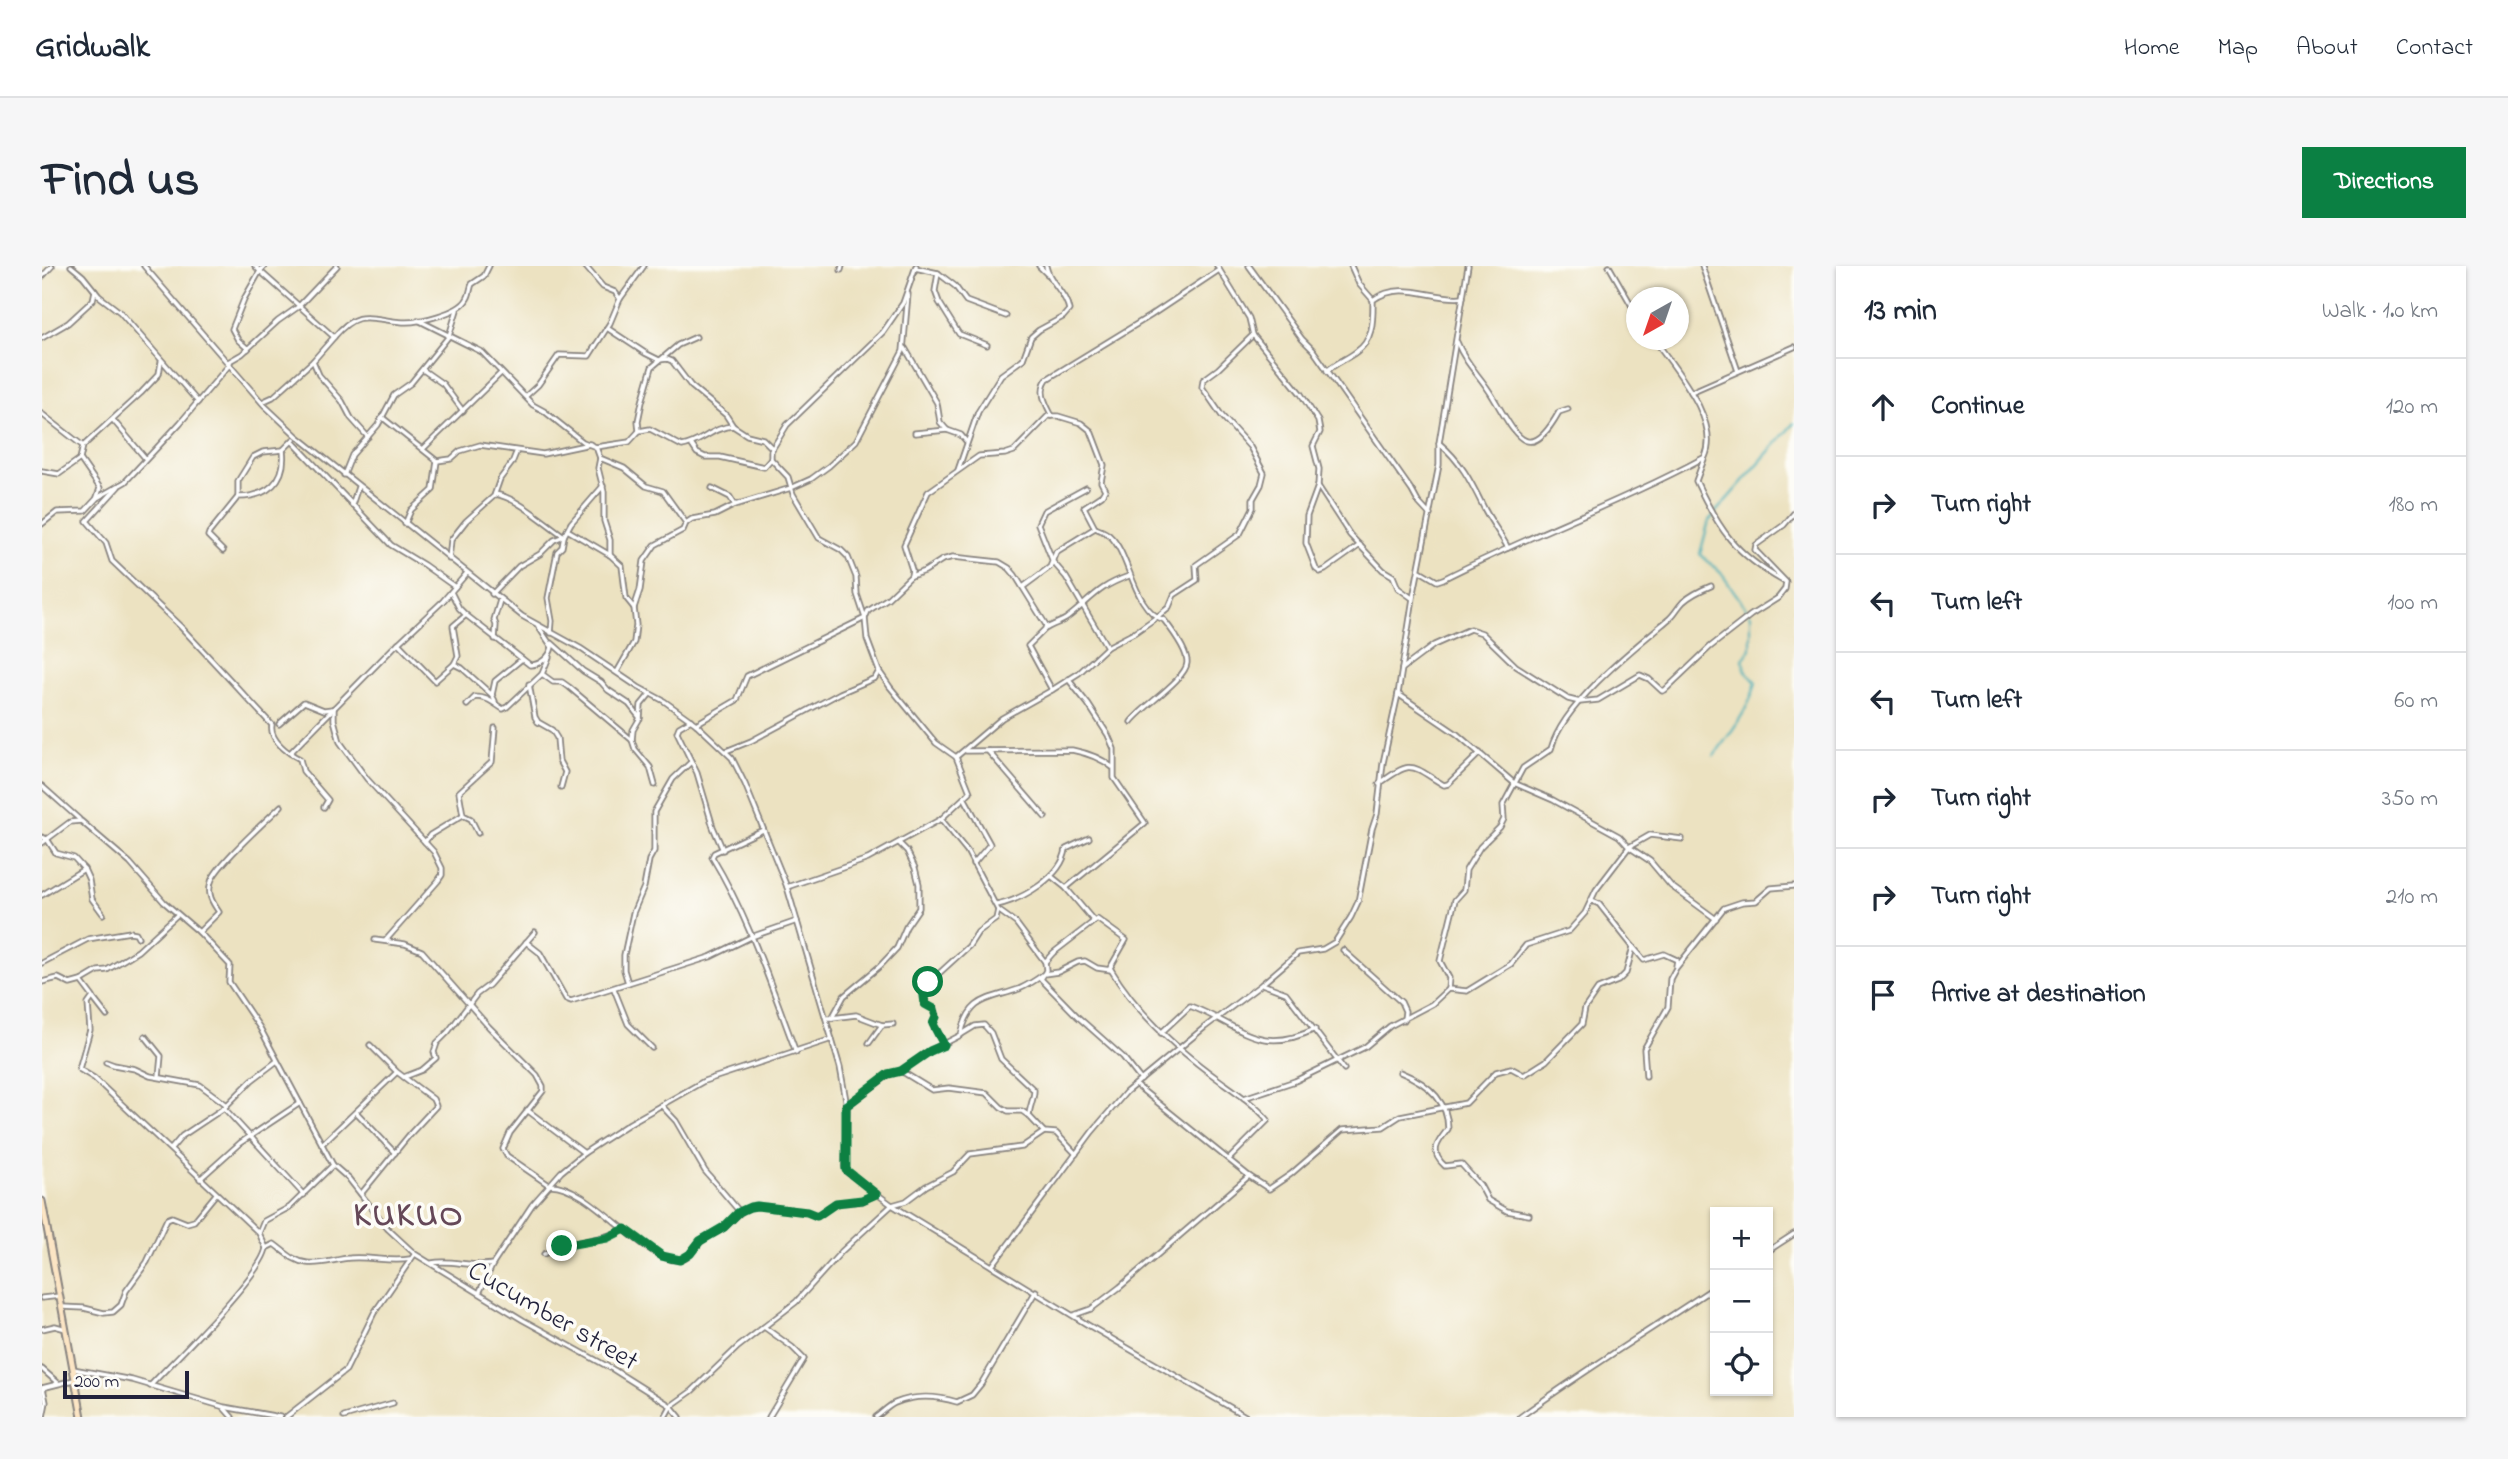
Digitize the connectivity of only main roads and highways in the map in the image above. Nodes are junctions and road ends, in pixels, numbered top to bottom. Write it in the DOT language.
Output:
graph roads {
  1 [pos="42,1202"];
  2 [pos="82,1417"];
  1 -- 2 [label="main road"];
}
